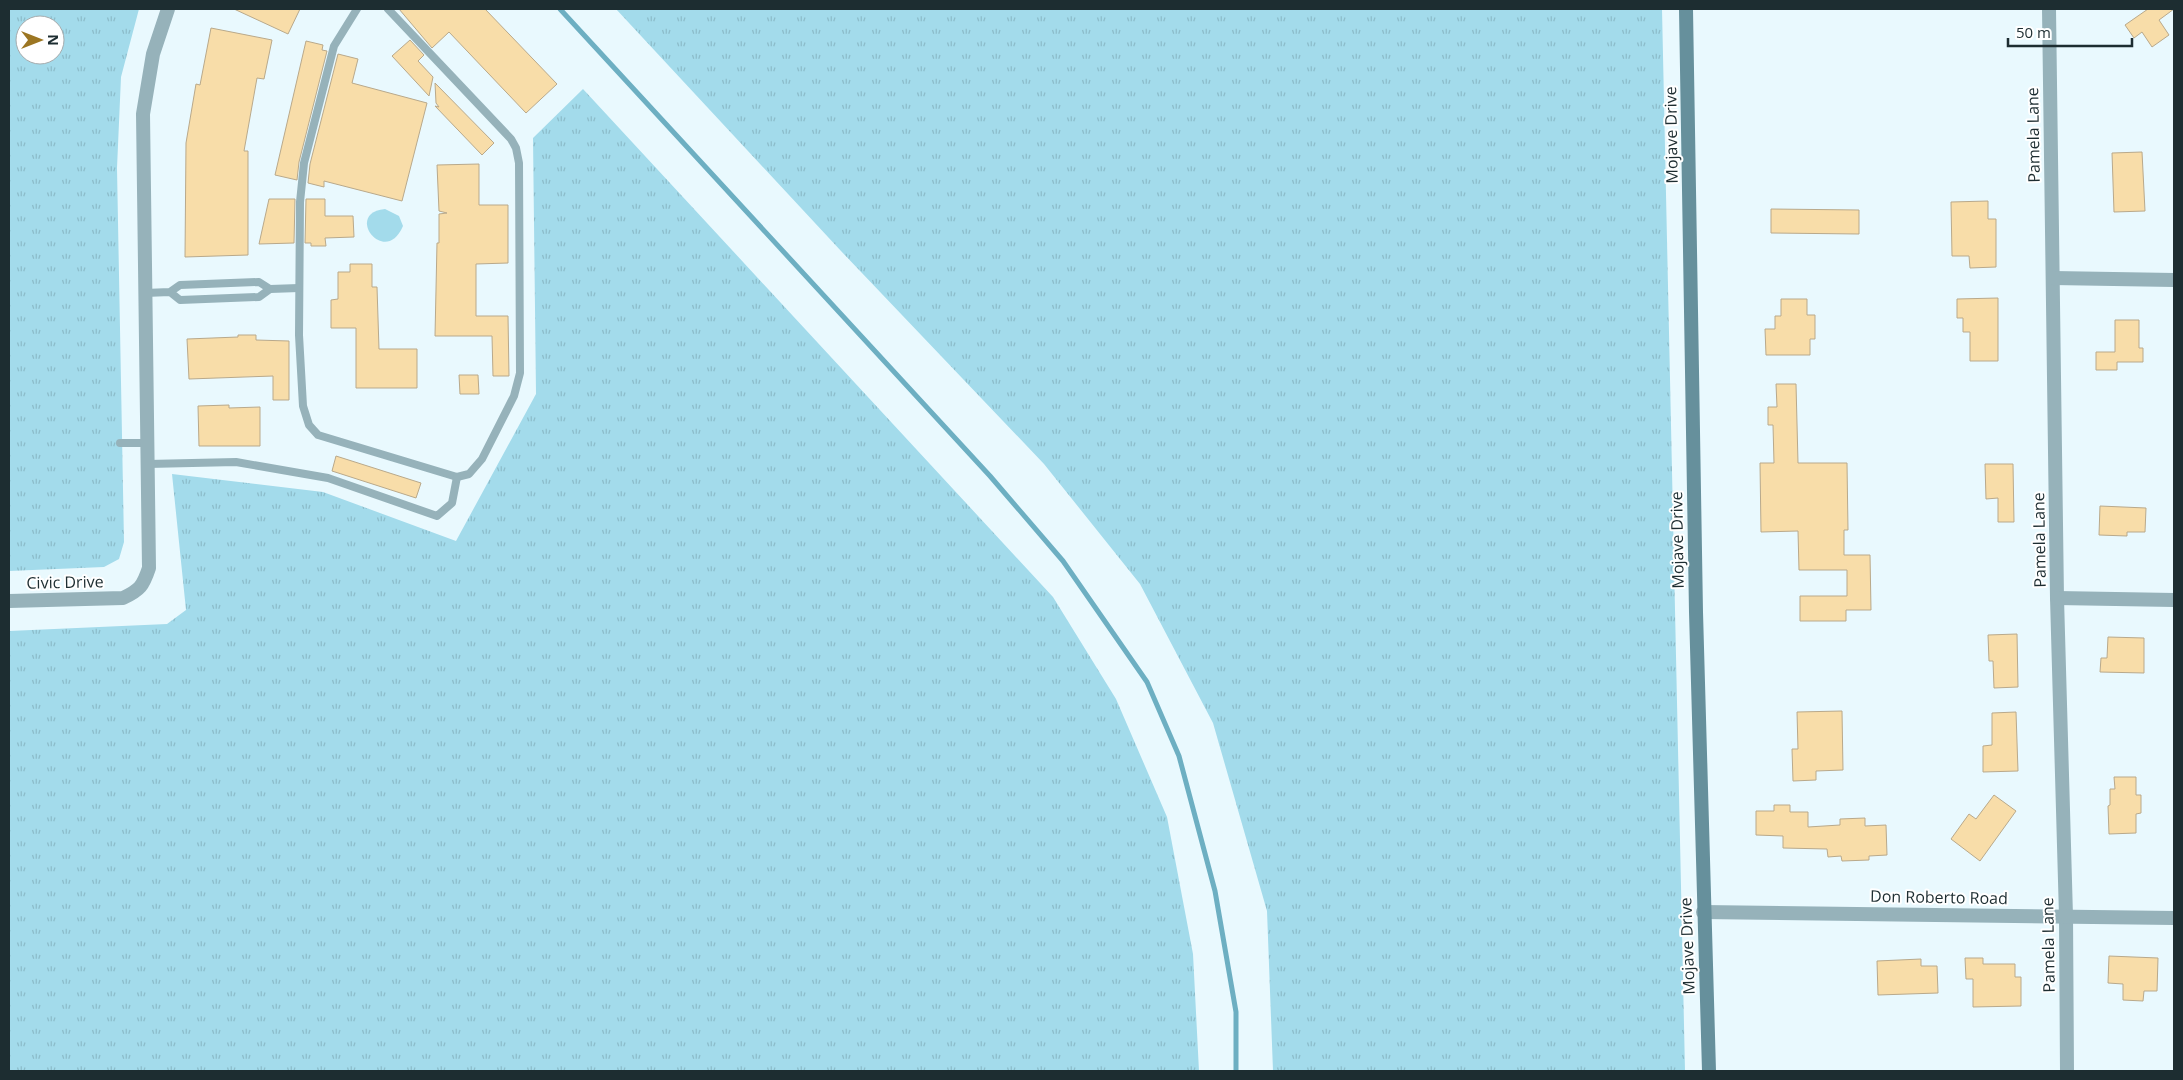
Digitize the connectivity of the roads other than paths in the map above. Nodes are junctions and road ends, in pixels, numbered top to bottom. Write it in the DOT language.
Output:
graph roads {
  1 [pos="168,9"];
  2 [pos="358,9"];
  3 [pos="388,9"];
  4 [pos="1686,9"];
  5 [pos="2049,9"];
  6 [pos="2053,278"];
  7 [pos="2174,280"];
  8 [pos="299,288"];
  9 [pos="270,289"];
  10 [pos="170,292"];
  11 [pos="145,293"];
  12 [pos="147,443"];
  13 [pos="120,444"];
  14 [pos="148,464"];
  15 [pos="457,477"];
  16 [pos="2057,598"];
  17 [pos="2174,600"];
  18 [pos="9,601"];
  19 [pos="1703,912"];
  20 [pos="2066,916"];
  21 [pos="2174,918"];
  22 [pos="1709,1071"];
  23 [pos="2067,1071"];
  1 -- 11 [label="street"];
  2 -- 8 [label="lane"];
  3 -- 15 [label="lane"];
  4 -- 19 [label="main road, Mojave Drive"];
  5 -- 6 [label="street, Pamela Lane"];
  6 -- 7 [label="street"];
  6 -- 16 [label="street, Pamela Lane"];
  8 -- 9 [label="lane"];
  8 -- 15 [label="lane"];
  9 -- 10 [label="lane"];
  9 -- 10 [label="lane"];
  10 -- 11 [label="lane"];
  11 -- 12 [label="street"];
  12 -- 13 [label="lane"];
  12 -- 14 [label="street"];
  14 -- 15 [label="lane"];
  14 -- 18 [label="street, Civic Drive"];
  16 -- 17 [label="street"];
  16 -- 20 [label="street, Pamela Lane"];
  19 -- 20 [label="street, Don Roberto Road"];
  19 -- 22 [label="main road, Mojave Drive"];
  20 -- 21 [label="street, Don Roberto Road"];
  20 -- 23 [label="street, Pamela Lane"];
}
